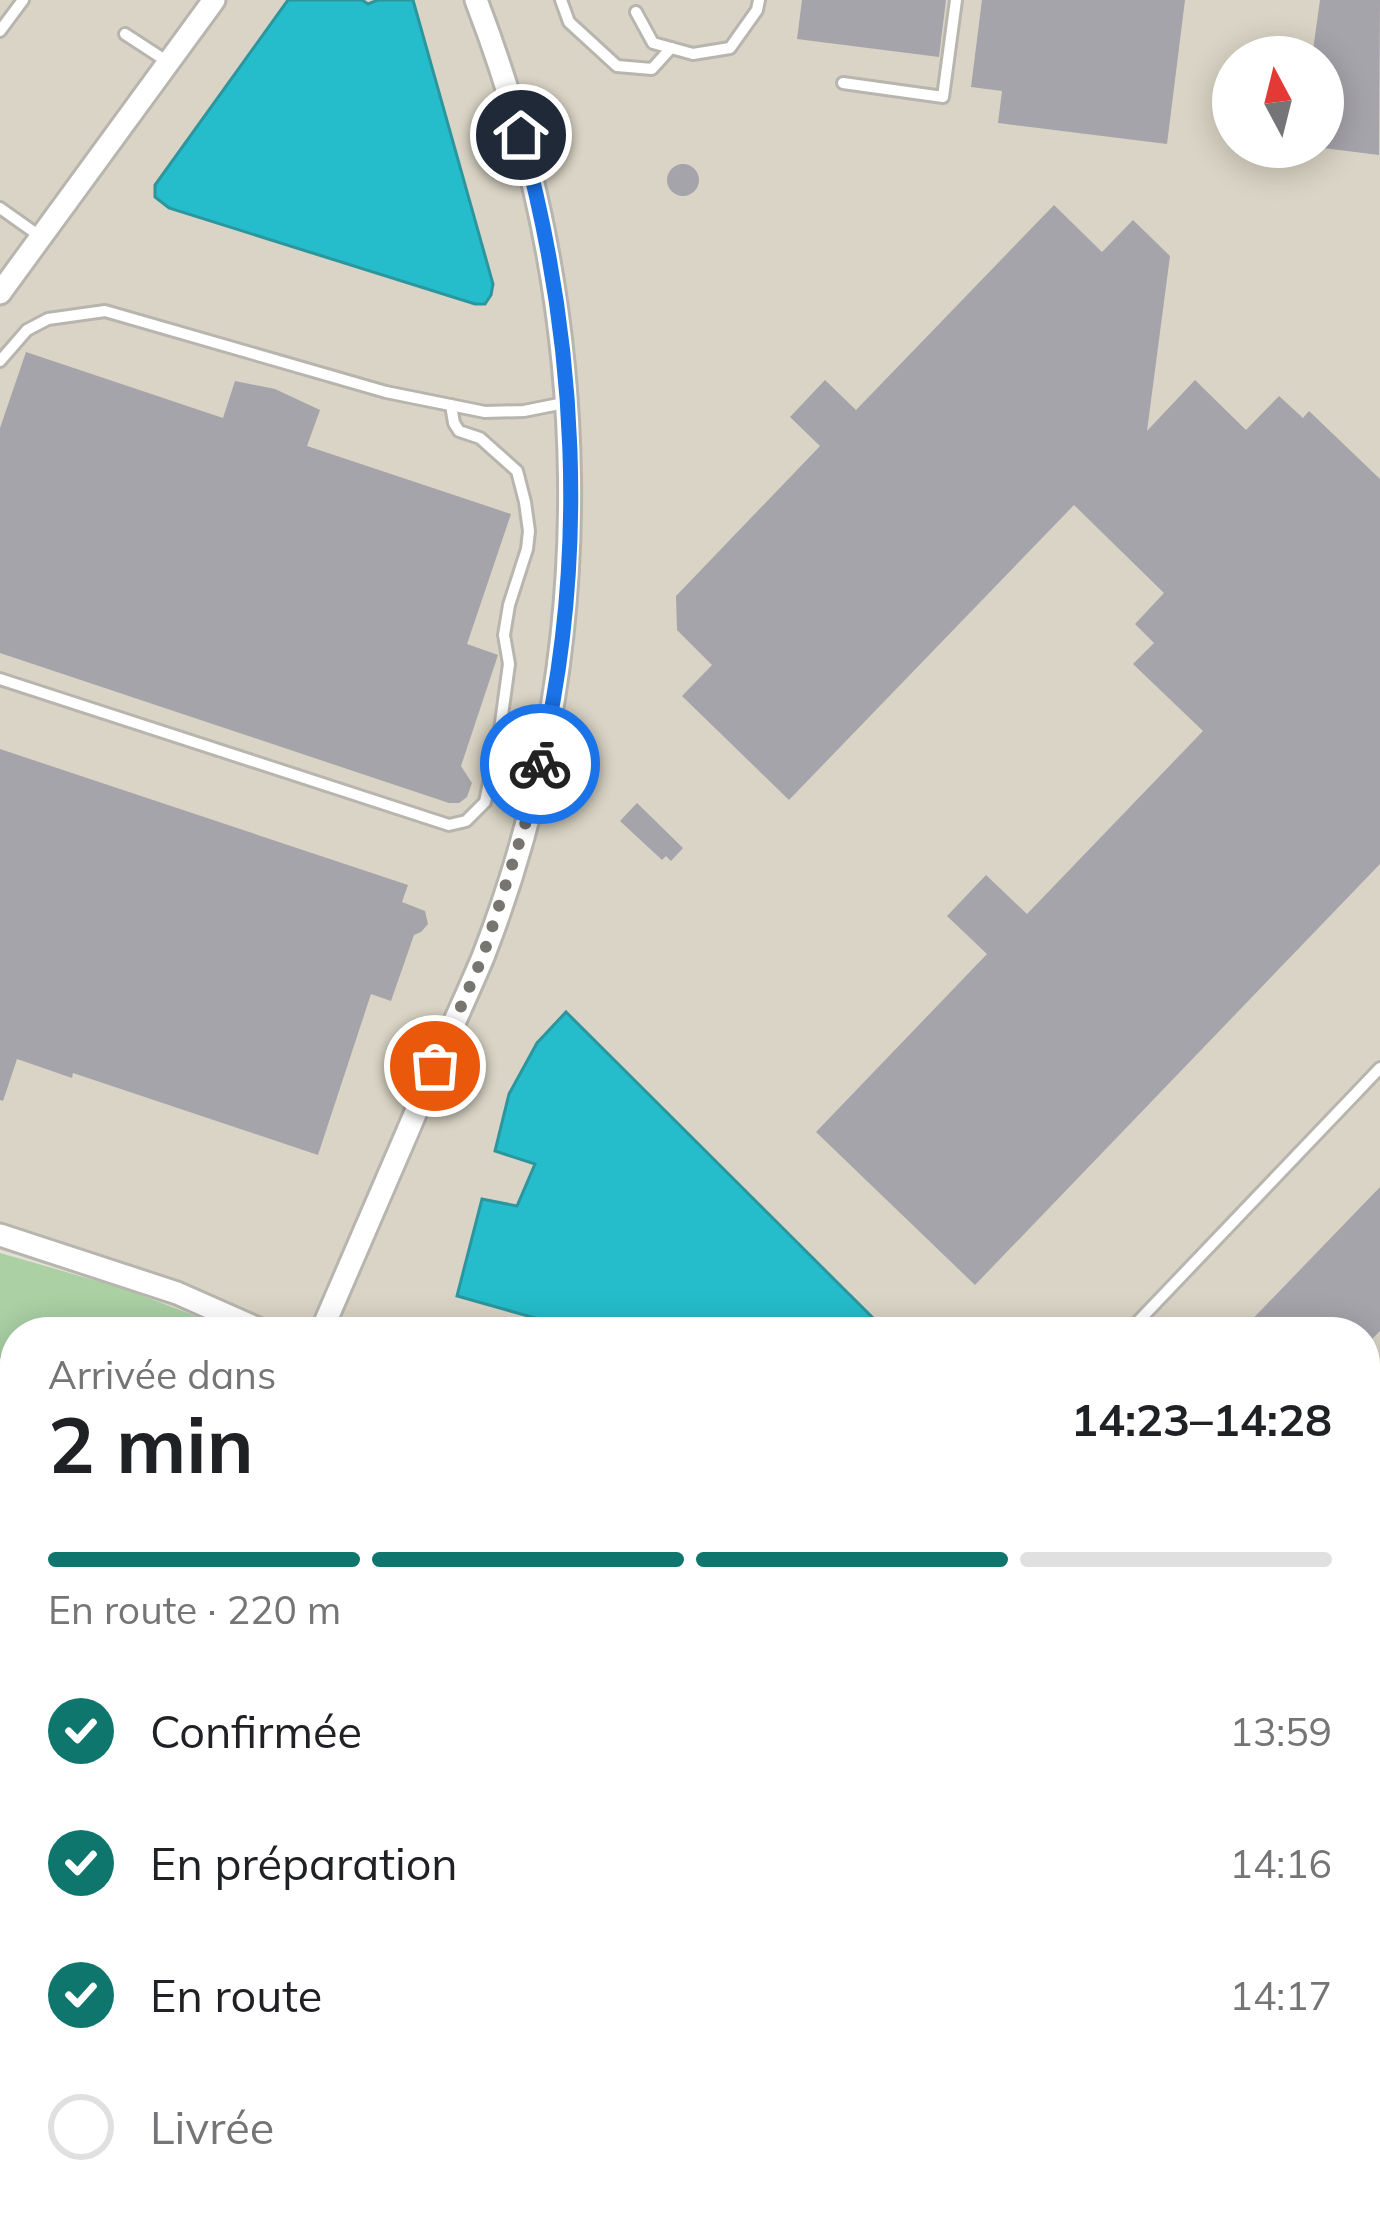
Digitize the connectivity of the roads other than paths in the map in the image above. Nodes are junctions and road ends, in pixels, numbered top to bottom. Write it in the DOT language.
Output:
graph roads {
  1 [pos="23,0"];
  2 [pos="214,0"];
  3 [pos="476,0"];
  4 [pos="561,0"];
  5 [pos="758,0"];
  6 [pos="956,0"];
  7 [pos="636,12"];
  8 [pos="0,31"];
  9 [pos="125,34"];
  10 [pos="671,48"];
  11 [pos="168,62"];
  12 [pos="843,83"];
  13 [pos="0,208"];
  14 [pos="40,237"];
  15 [pos="0,293"];
  16 [pos="0,361"];
  17 [pos="567,403"];
  18 [pos="451,405"];
  19 [pos="0,679"];
  20 [pos="1380,1067"];
  21 [pos="0,1235"];
  22 [pos="231,1317"];
  23 [pos="327,1317"];
  24 [pos="1142,1317"];
  1 -- 8 [label="lane"];
  2 -- 11 [label="street"];
  3 -- 17 [label="street"];
  4 -- 10 [label="lane"];
  5 -- 10 [label="lane"];
  6 -- 12 [label="lane"];
  7 -- 10 [label="lane"];
  9 -- 11 [label="lane"];
  11 -- 14 [label="street"];
  13 -- 14 [label="lane"];
  14 -- 15 [label="street"];
  16 -- 18 [label="lane"];
  17 -- 18 [label="lane"];
  17 -- 23 [label="street"];
  18 -- 19 [label="lane"];
  20 -- 24 [label="lane"];
  21 -- 22 [label="street"];
}
